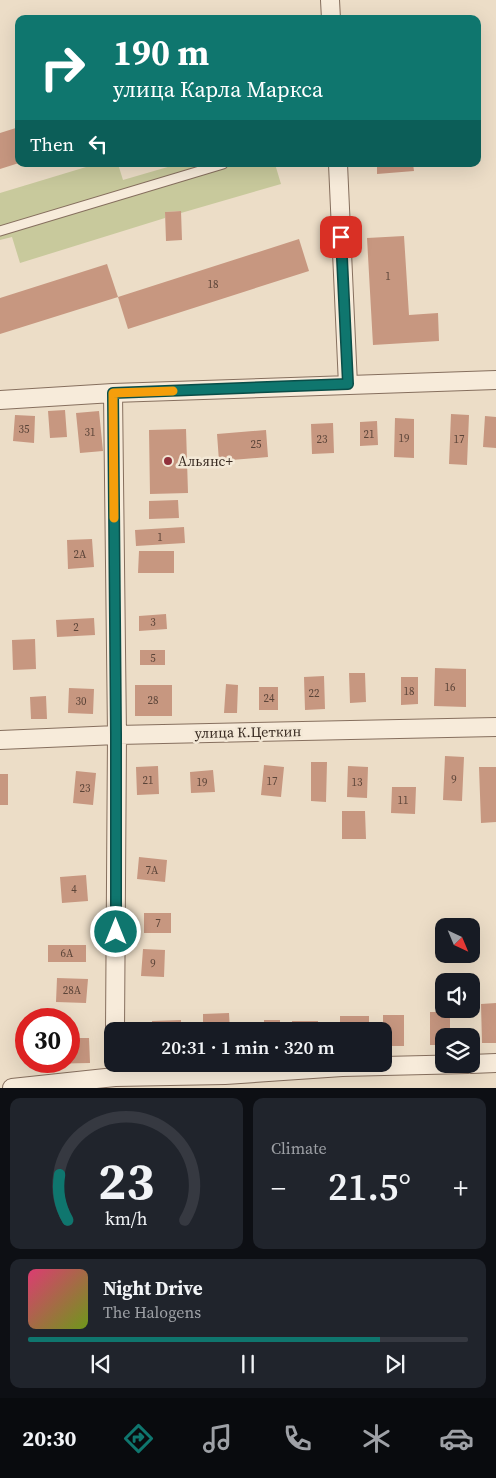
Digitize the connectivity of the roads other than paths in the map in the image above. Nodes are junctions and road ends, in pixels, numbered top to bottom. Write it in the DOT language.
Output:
graph roads {
  1 [pos="330,0"];
  2 [pos="331,15"];
  3 [pos="213,167"];
  4 [pos="338,167"];
  5 [pos="0,230"];
  6 [pos="496,380"];
  7 [pos="348,384"];
  8 [pos="113,393"];
  9 [pos="0,400"];
  10 [pos="496,727"];
  11 [pos="116,734"];
  12 [pos="0,740"];
  13 [pos="115,1022"];
  14 [pos="496,1063"];
  15 [pos="480,1064"];
  16 [pos="435,1065"];
  17 [pos="392,1066"];
  18 [pos="104,1072"];
  19 [pos="159,1072"];
  20 [pos="269,1072"];
  21 [pos="12,1088"];
  1 -- 2 [label="street"];
  3 -- 5 [label="lane"];
  4 -- 7 [label="street"];
  6 -- 7 [label="street"];
  7 -- 8 [label="street"];
  8 -- 9 [label="street"];
  8 -- 11 [label="street"];
  10 -- 11 [label="street, улица К.Цеткин"];
  11 -- 12 [label="street, улица К.Цеткин"];
  11 -- 13 [label="street"];
  14 -- 15 [label="street"];
  16 -- 17 [label="street"];
  18 -- 21 [label="street"];
  19 -- 20 [label="street"];
}
